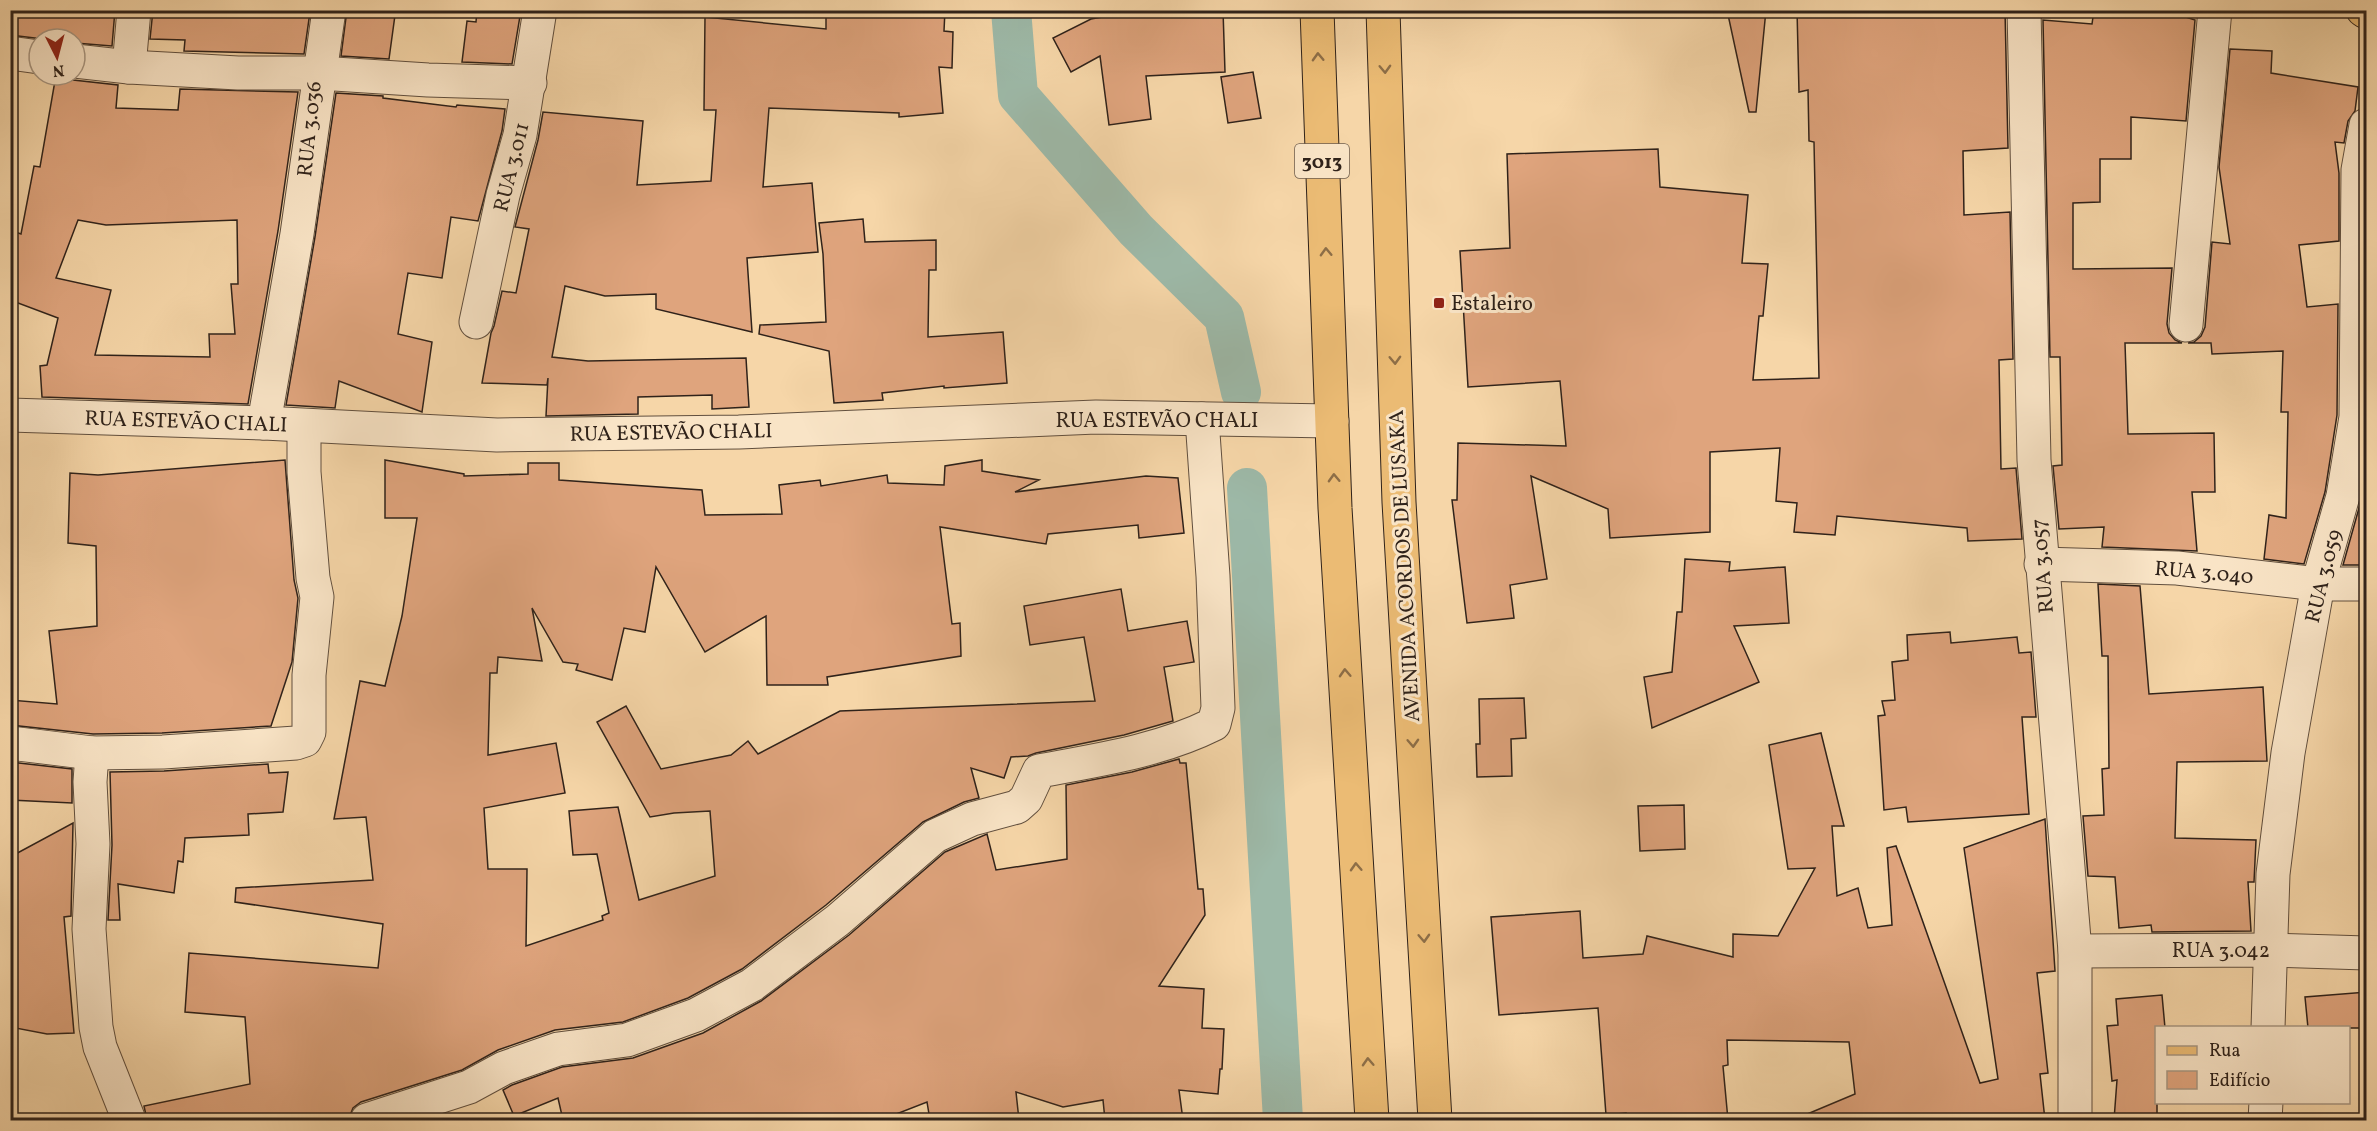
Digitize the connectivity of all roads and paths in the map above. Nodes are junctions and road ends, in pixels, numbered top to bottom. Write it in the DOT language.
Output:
graph roads {
  1 [pos="134,10"];
  2 [pos="329,10"];
  3 [pos="540,10"];
  4 [pos="1317,10"];
  5 [pos="1383,10"];
  6 [pos="2024,10"];
  7 [pos="2215,10"];
  8 [pos="10,53"];
  9 [pos="27,55"];
  10 [pos="87,62"];
  11 [pos="129,67"];
  12 [pos="319,73"];
  13 [pos="530,83"];
  14 [pos="2367,125"];
  15 [pos="476,322"];
  16 [pos="2186,325"];
  17 [pos="10,415"];
  18 [pos="1202,419"];
  19 [pos="1332,421"];
  20 [pos="264,423"];
  21 [pos="304,426"];
  22 [pos="2041,564"];
  23 [pos="2318,584"];
  24 [pos="2367,584"];
  25 [pos="10,743"];
  26 [pos="92,753"];
  27 [pos="2271,950"];
  28 [pos="2074,951"];
  29 [pos="2367,953"];
  30 [pos="2268,1026"];
  31 [pos="2266,1104"];
  32 [pos="129,1120"];
  33 [pos="367,1120"];
  34 [pos="1372,1120"];
  35 [pos="1434,1120"];
  36 [pos="2075,1120"];
  37 [pos="2265,1120"];
  1 -- 11 [label="street"];
  2 -- 12 [label="street"];
  3 -- 13 [label="street, RUA 3.011"];
  19 -- 4 [label="main road, 3013, one-way"];
  5 -- 35 [label="main road, AVENIDA ACORDOS DE LUSAKA, one-way"];
  6 -- 22 [label="street, RUA 3.057"];
  7 -- 16 [label="street"];
  8 -- 9 [label="street"];
  10 -- 11 [label="street, RUA 3.036"];
  11 -- 12 [label="street, RUA 3.036"];
  12 -- 13 [label="street"];
  12 -- 20 [label="street, RUA 3.036"];
  13 -- 15 [label="street, RUA 3.011"];
  14 -- 23 [label="street, RUA 3.059"];
  17 -- 20 [label="street, RUA ESTEVÃO CHALI"];
  18 -- 19 [label="street, RUA ESTEVÃO CHALI"];
  18 -- 21 [label="street, RUA ESTEVÃO CHALI"];
  18 -- 33 [label="street"];
  34 -- 19 [label="main road, one-way"];
  20 -- 21 [label="street, RUA ESTEVÃO CHALI"];
  21 -- 26 [label="street"];
  22 -- 23 [label="street, RUA 3.040"];
  22 -- 28 [label="street, RUA 3.057"];
  23 -- 24 [label="street, RUA 3.040"];
  23 -- 27 [label="street, RUA 3.059"];
  25 -- 26 [label="street"];
  26 -- 32 [label="street"];
  27 -- 28 [label="street, RUA 3.042"];
  27 -- 29 [label="street, RUA 3.042"];
  27 -- 30 [label="street, RUA 3.059"];
  28 -- 36 [label="street, RUA 3.057"];
  31 -- 37 [label="street"];
}
